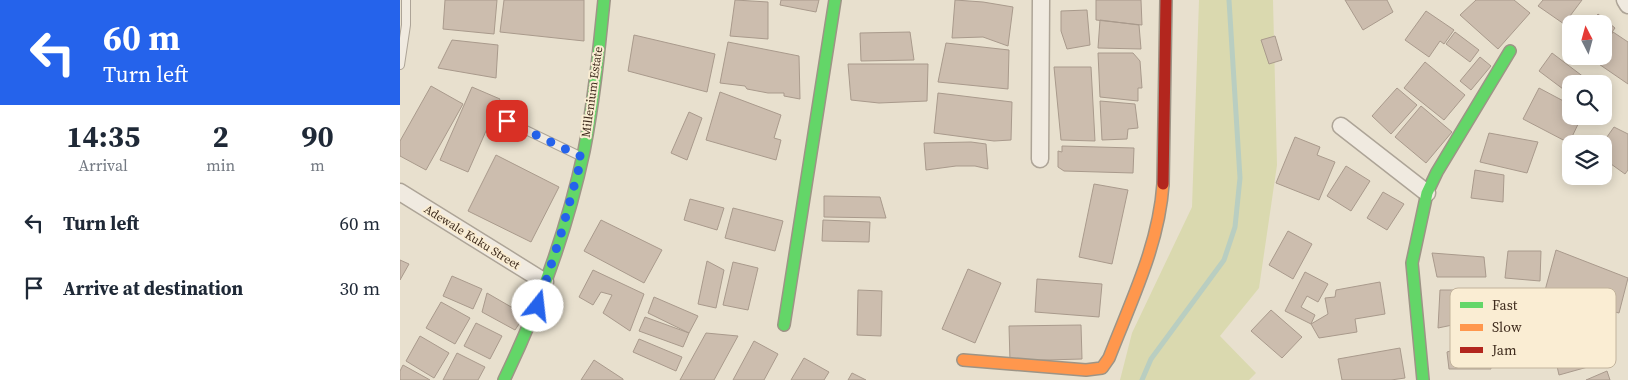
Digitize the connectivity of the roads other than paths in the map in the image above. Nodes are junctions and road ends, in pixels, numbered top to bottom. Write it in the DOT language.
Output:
graph roads {
  1 [pos="406,0"];
  2 [pos="604,0"];
  3 [pos="835,0"];
  4 [pos="1041,0"];
  5 [pos="1166,0"];
  6 [pos="1625,0"];
  7 [pos="1628,5"];
  8 [pos="1510,50"];
  9 [pos="400,65"];
  10 [pos="507,121"];
  11 [pos="1341,126"];
  12 [pos="582,157"];
  13 [pos="1040,159"];
  14 [pos="400,192"];
  15 [pos="1427,193"];
  16 [pos="545,282"];
  17 [pos="784,325"];
  18 [pos="963,360"];
  19 [pos="504,380"];
  20 [pos="1423,380"];
  1 -- 9 [label="lane"];
  2 -- 12 [label="street, Millenium Estate"];
  3 -- 17 [label="street"];
  4 -- 13 [label="street"];
  5 -- 18 [label="street"];
  6 -- 7 [label="street"];
  8 -- 15 [label="street"];
  10 -- 12 [label="lane"];
  11 -- 15 [label="street"];
  12 -- 16 [label="street, Millenium Estate"];
  14 -- 16 [label="street, Adewale Kuku Street"];
  15 -- 20 [label="street"];
  16 -- 19 [label="street, Millenium Estate"];
}
